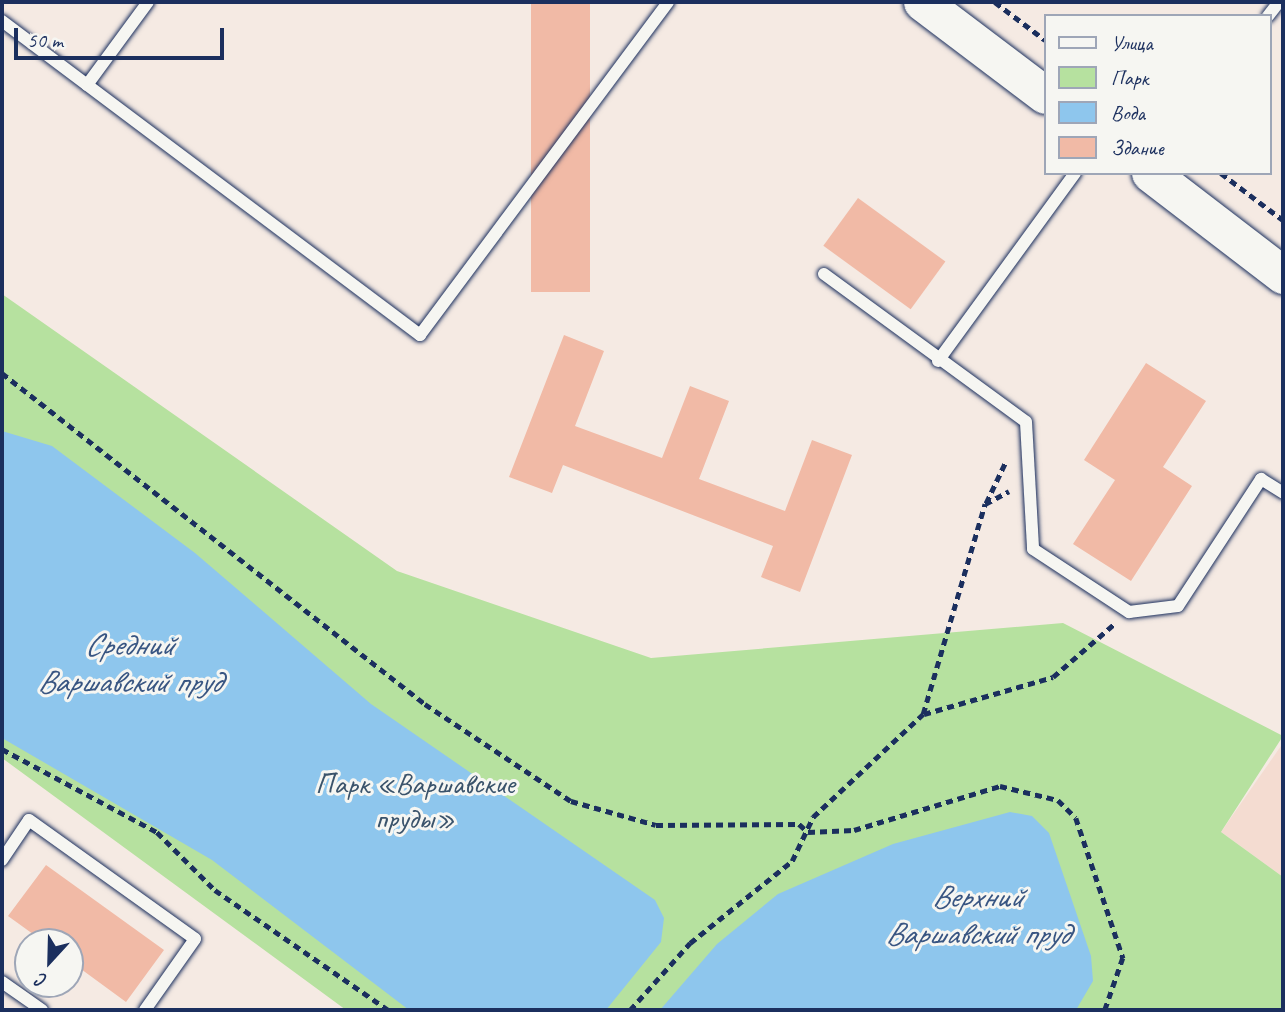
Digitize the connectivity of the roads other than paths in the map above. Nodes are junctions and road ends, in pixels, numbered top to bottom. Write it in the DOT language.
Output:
graph roads {
  1 [pos="148,2"];
  2 [pos="668,2"];
  3 [pos="922,2"];
  4 [pos="2,21"];
  5 [pos="87,85"];
  6 [pos="1044,93"];
  7 [pos="1074,175"];
  8 [pos="1153,175"];
  9 [pos="824,274"];
  10 [pos="1283,275"];
  11 [pos="938,361"];
  12 [pos="1283,493"];
  13 [pos="2,860"];
  14 [pos="2,982"];
  15 [pos="42,1010"];
  16 [pos="145,1010"];
  1 -- 5 [label="lane"];
  2 -- 5 [label="lane"];
  3 -- 6 [label="street"];
  4 -- 5 [label="lane"];
  7 -- 11 [label="lane"];
  8 -- 10 [label="street"];
  9 -- 11 [label="lane"];
  11 -- 12 [label="lane"];
  13 -- 16 [label="lane"];
  14 -- 15 [label="lane"];
}
